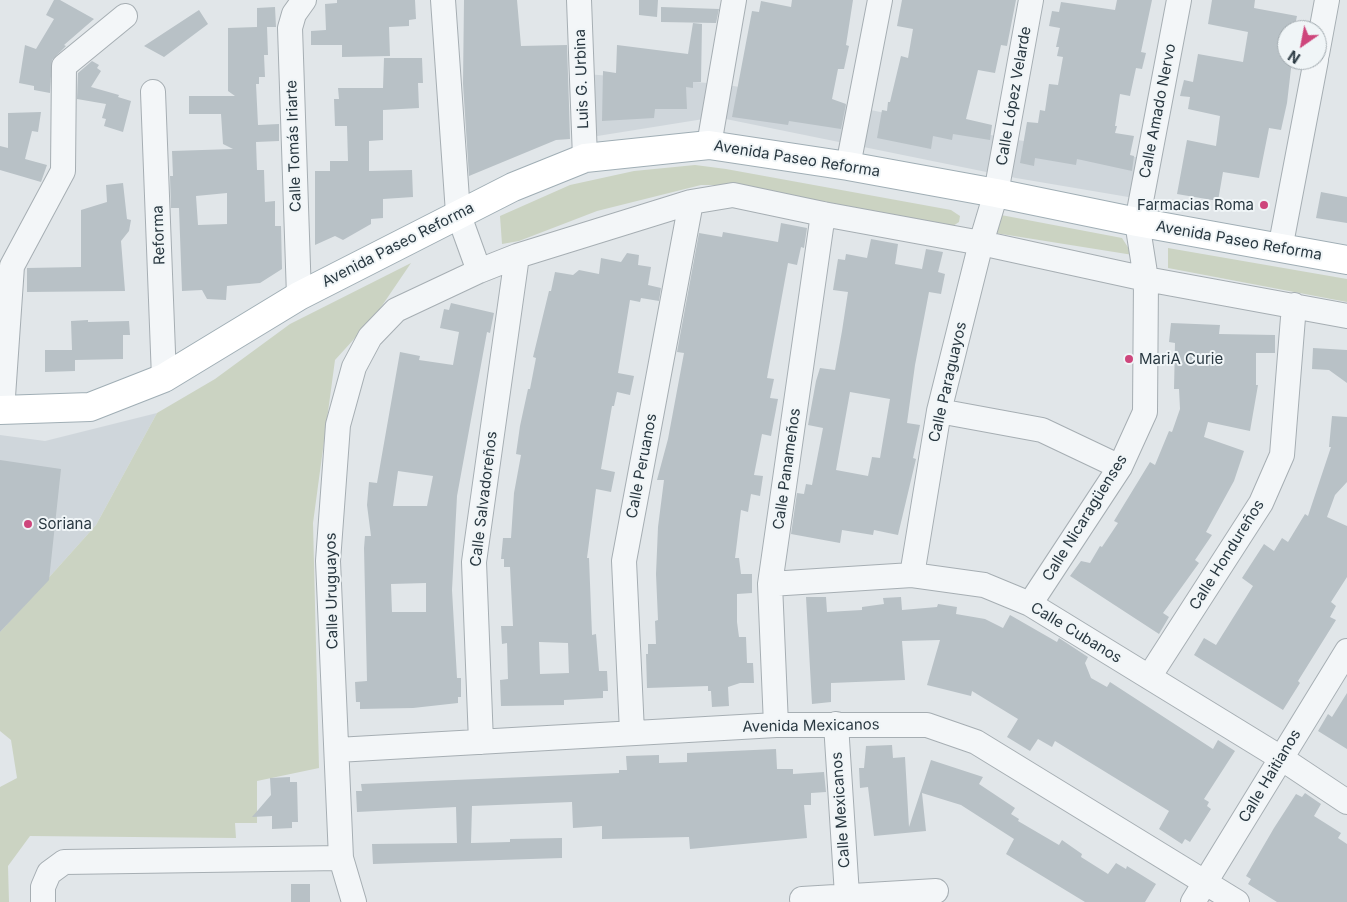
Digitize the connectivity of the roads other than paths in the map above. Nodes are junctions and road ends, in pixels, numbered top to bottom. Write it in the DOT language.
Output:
graph roads {
  1 [pos="304,0"];
  2 [pos="443,0"];
  3 [pos="578,0"];
  4 [pos="734,0"];
  5 [pos="880,0"];
  6 [pos="1031,0"];
  7 [pos="1179,0"];
  8 [pos="1327,0"];
  9 [pos="125,16"];
  10 [pos="1323,20"];
  11 [pos="1314,70"];
  12 [pos="153,92"];
  13 [pos="709,145"];
  14 [pos="585,158"];
  15 [pos="848,166"];
  16 [pos="996,192"];
  17 [pos="691,202"];
  18 [pos="458,213"];
  19 [pos="823,214"];
  20 [pos="1137,222"];
  21 [pos="981,243"];
  22 [pos="1280,249"];
  23 [pos="517,256"];
  24 [pos="1347,260"];
  25 [pos="479,271"];
  26 [pos="1146,279"];
  27 [pos="299,296"];
  28 [pos="1294,305"];
  29 [pos="1347,316"];
  30 [pos="164,378"];
  31 [pos="1,411"];
  32 [pos="939,412"];
  33 [pos="1120,467"];
  34 [pos="912,574"];
  35 [pos="770,584"];
  36 [pos="1030,604"];
  37 [pos="1347,651"];
  38 [pos="1149,677"];
  39 [pos="836,724"];
  40 [pos="776,725"];
  41 [pos="632,732"];
  42 [pos="481,742"];
  43 [pos="337,750"];
  44 [pos="1281,758"];
  45 [pos="1347,802"];
  46 [pos="341,858"];
  47 [pos="936,891"];
  48 [pos="1199,892"];
  49 [pos="846,895"];
  50 [pos="802,899"];
  51 [pos="43,902"];
  52 [pos="354,902"];
  53 [pos="1237,902"];
  1 -- 27 [label="street, Calle Tomás Iriarte"];
  2 -- 18 [label="street"];
  3 -- 14 [label="street, Luis G. Urbina"];
  4 -- 13 [label="street"];
  5 -- 15 [label="street"];
  6 -- 16 [label="street, Calle López Velarde"];
  7 -- 20 [label="street, Calle Amado Nervo"];
  8 -- 10 [label="street"];
  9 -- 31 [label="street"];
  11 -- 22 [label="street"];
  12 -- 30 [label="street, Reforma"];
  13 -- 14 [label="main road, Avenida Paseo Reforma"];
  13 -- 15 [label="main road, Avenida Paseo Reforma"];
  14 -- 18 [label="main road, Avenida Paseo Reforma"];
  15 -- 16 [label="main road, Avenida Paseo Reforma"];
  16 -- 20 [label="main road, Avenida Paseo Reforma"];
  16 -- 21 [label="street, Calle Paraguayos"];
  17 -- 19 [label="street"];
  17 -- 23 [label="street"];
  17 -- 41 [label="street, Calle Peruanos"];
  18 -- 25 [label="street"];
  18 -- 27 [label="main road, Avenida Paseo Reforma"];
  19 -- 21 [label="street"];
  19 -- 35 [label="street, Calle Panameños"];
  20 -- 22 [label="main road, Avenida Paseo Reforma"];
  20 -- 26 [label="street, Calle Nicaragüenses"];
  21 -- 26 [label="street"];
  21 -- 32 [label="street, Calle Paraguayos"];
  22 -- 24 [label="main road, Avenida Paseo Reforma"];
  23 -- 25 [label="street"];
  23 -- 42 [label="street, Calle Salvadoreños"];
  25 -- 43 [label="street, Calle Uruguayos"];
  26 -- 28 [label="street"];
  26 -- 33 [label="street, Calle Nicaragüenses"];
  27 -- 30 [label="main road, Avenida Paseo Reforma"];
  28 -- 29 [label="street"];
  28 -- 38 [label="street, Calle Hondureños"];
  30 -- 31 [label="main road, Avenida Paseo Reforma"];
  32 -- 33 [label="street"];
  32 -- 34 [label="street, Calle Paraguayos"];
  33 -- 36 [label="street, Calle Nicaragüenses"];
  34 -- 35 [label="street, Calle Cubanos"];
  34 -- 36 [label="street, Calle Cubanos"];
  35 -- 40 [label="street, Calle Panameños"];
  36 -- 38 [label="street, Calle Cubanos"];
  37 -- 44 [label="street, Calle Haitianos"];
  38 -- 44 [label="street, Calle Cubanos"];
  39 -- 40 [label="street, Avenida Mexicanos"];
  39 -- 48 [label="street, Avenida Mexicanos"];
  39 -- 49 [label="street, Calle Mexicanos"];
  40 -- 41 [label="street, Avenida Mexicanos"];
  41 -- 42 [label="street, Avenida Mexicanos"];
  42 -- 43 [label="street, Avenida Mexicanos"];
  43 -- 46 [label="street, Calle Uruguayos"];
  44 -- 45 [label="street, Calle Cubanos"];
  44 -- 48 [label="street, Calle Haitianos"];
  46 -- 51 [label="street"];
  46 -- 52 [label="street"];
  47 -- 49 [label="street"];
  48 -- 53 [label="street, Avenida Mexicanos"];
  49 -- 50 [label="street"];
}
